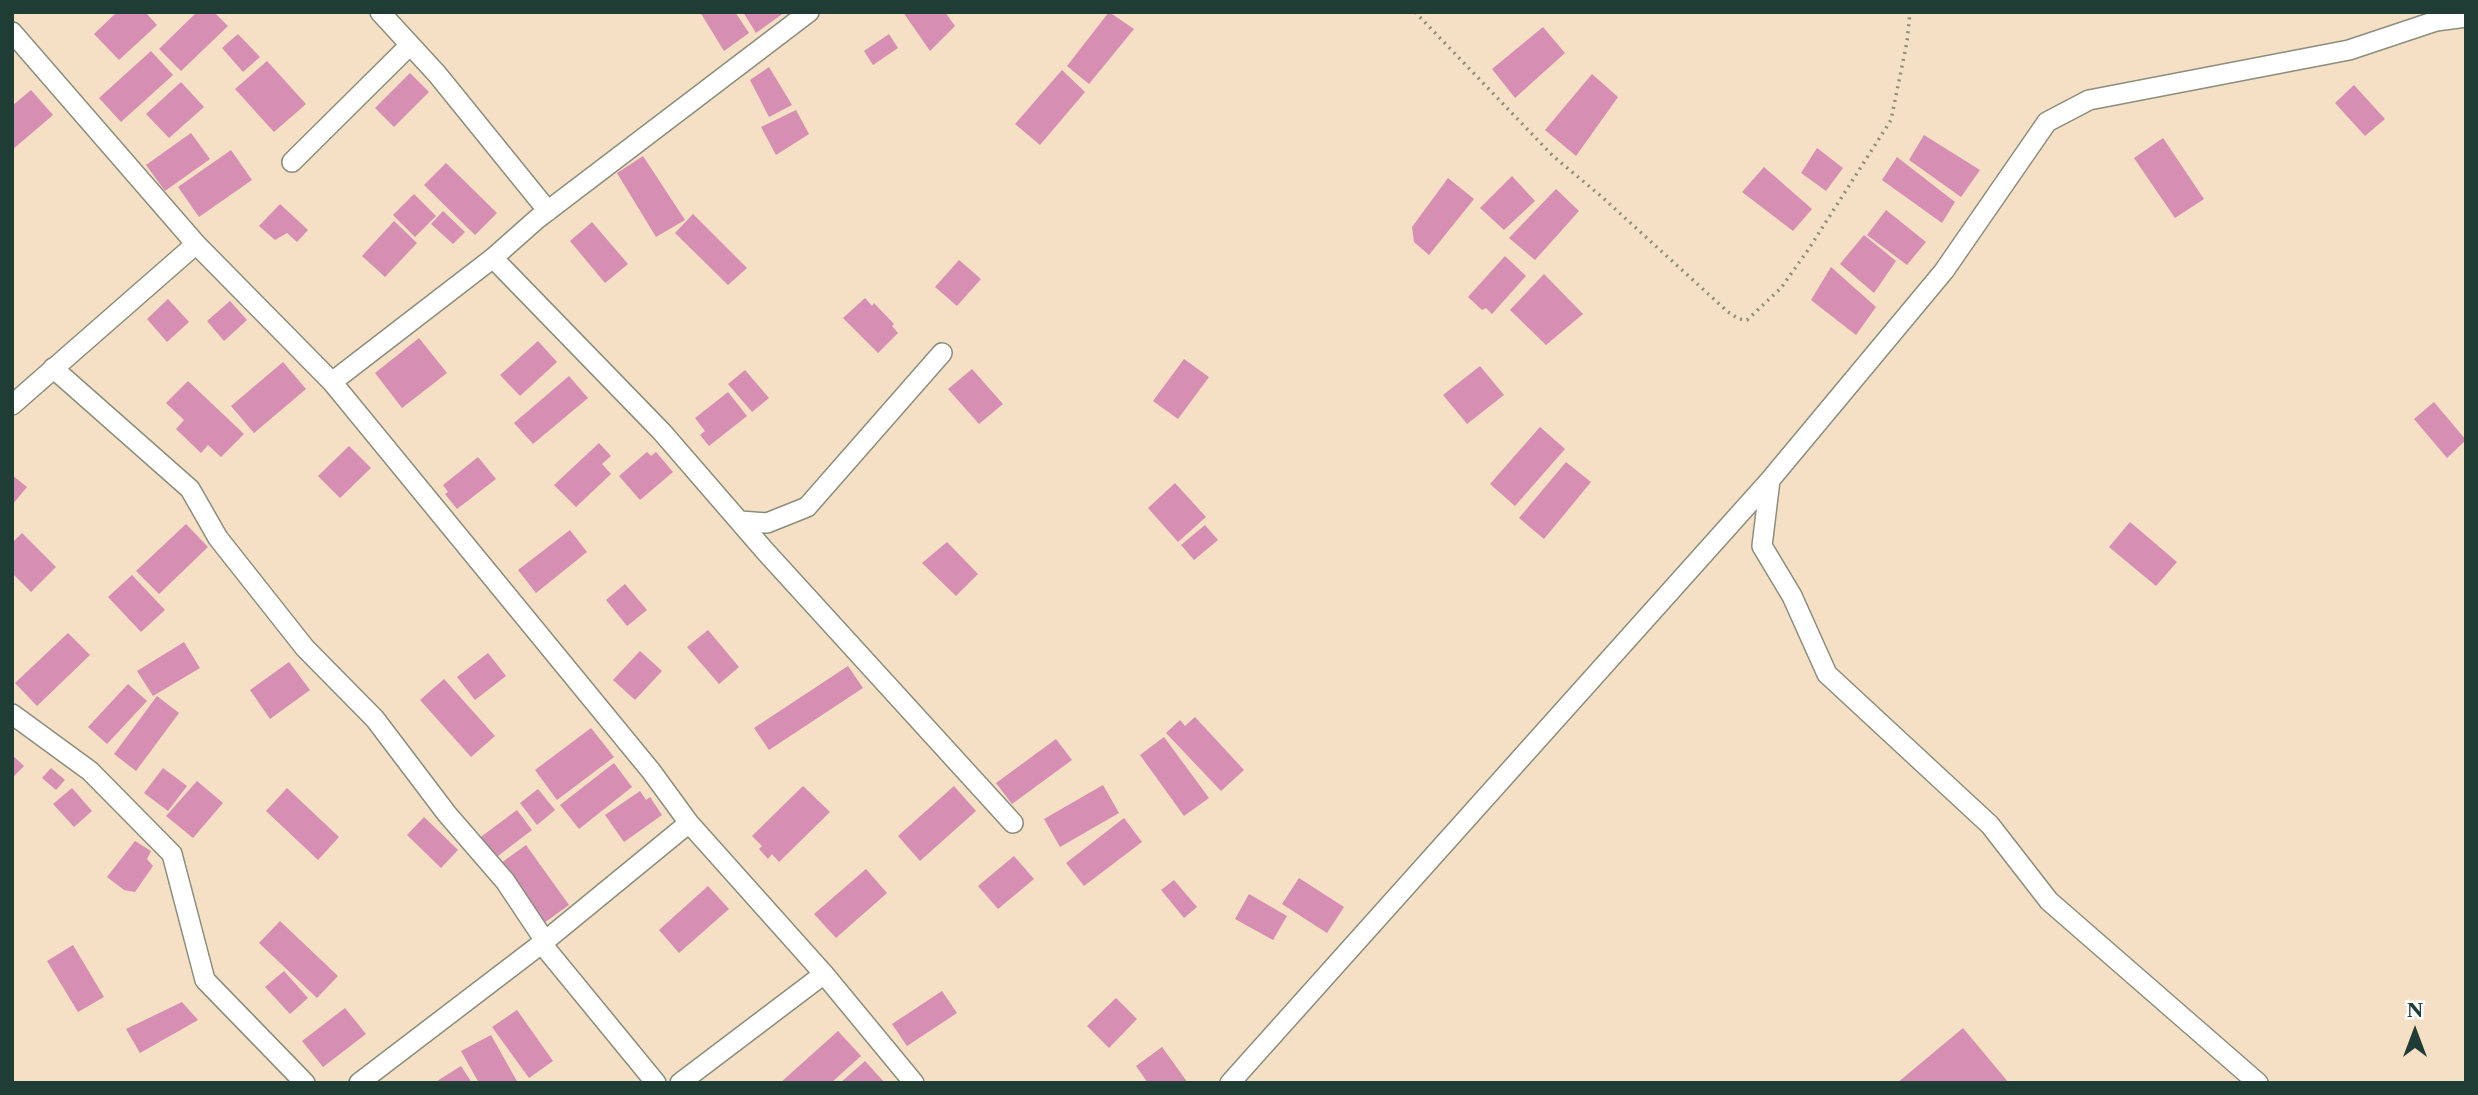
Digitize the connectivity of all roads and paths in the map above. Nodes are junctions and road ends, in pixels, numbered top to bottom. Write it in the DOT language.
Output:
graph roads {
  1 [pos="380,12"];
  2 [pos="809,12"];
  3 [pos="1415,12"];
  4 [pos="1910,12"];
  5 [pos="2466,17"];
  6 [pos="12,32"];
  7 [pos="410,45"];
  8 [pos="292,162"];
  9 [pos="548,211"];
  10 [pos="196,244"];
  11 [pos="493,258"];
  12 [pos="942,353"];
  13 [pos="53,368"];
  14 [pos="332,382"];
  15 [pos="12,405"];
  16 [pos="1770,480"];
  17 [pos="740,522"];
  18 [pos="12,714"];
  19 [pos="689,823"];
  20 [pos="1013,823"];
  21 [pos="543,943"];
  22 [pos="824,974"];
  23 [pos="305,1083"];
  24 [pos="359,1083"];
  25 [pos="656,1083"];
  26 [pos="680,1083"];
  27 [pos="914,1083"];
  28 [pos="1230,1083"];
  29 [pos="2258,1083"];
  1 -- 7 [label="street"];
  2 -- 9 [label="street"];
  3 -- 4 [label="path"];
  5 -- 16 [label="street"];
  6 -- 10 [label="street"];
  7 -- 8 [label="street"];
  7 -- 9 [label="street"];
  9 -- 11 [label="street"];
  10 -- 13 [label="street"];
  10 -- 14 [label="street"];
  11 -- 14 [label="street"];
  11 -- 17 [label="street"];
  12 -- 17 [label="street"];
  13 -- 15 [label="street"];
  13 -- 21 [label="street"];
  14 -- 19 [label="street"];
  16 -- 28 [label="street"];
  16 -- 29 [label="street"];
  17 -- 20 [label="street"];
  18 -- 23 [label="street"];
  19 -- 21 [label="street"];
  19 -- 22 [label="street"];
  21 -- 24 [label="street"];
  21 -- 25 [label="street"];
  22 -- 26 [label="street"];
  22 -- 27 [label="street"];
}
